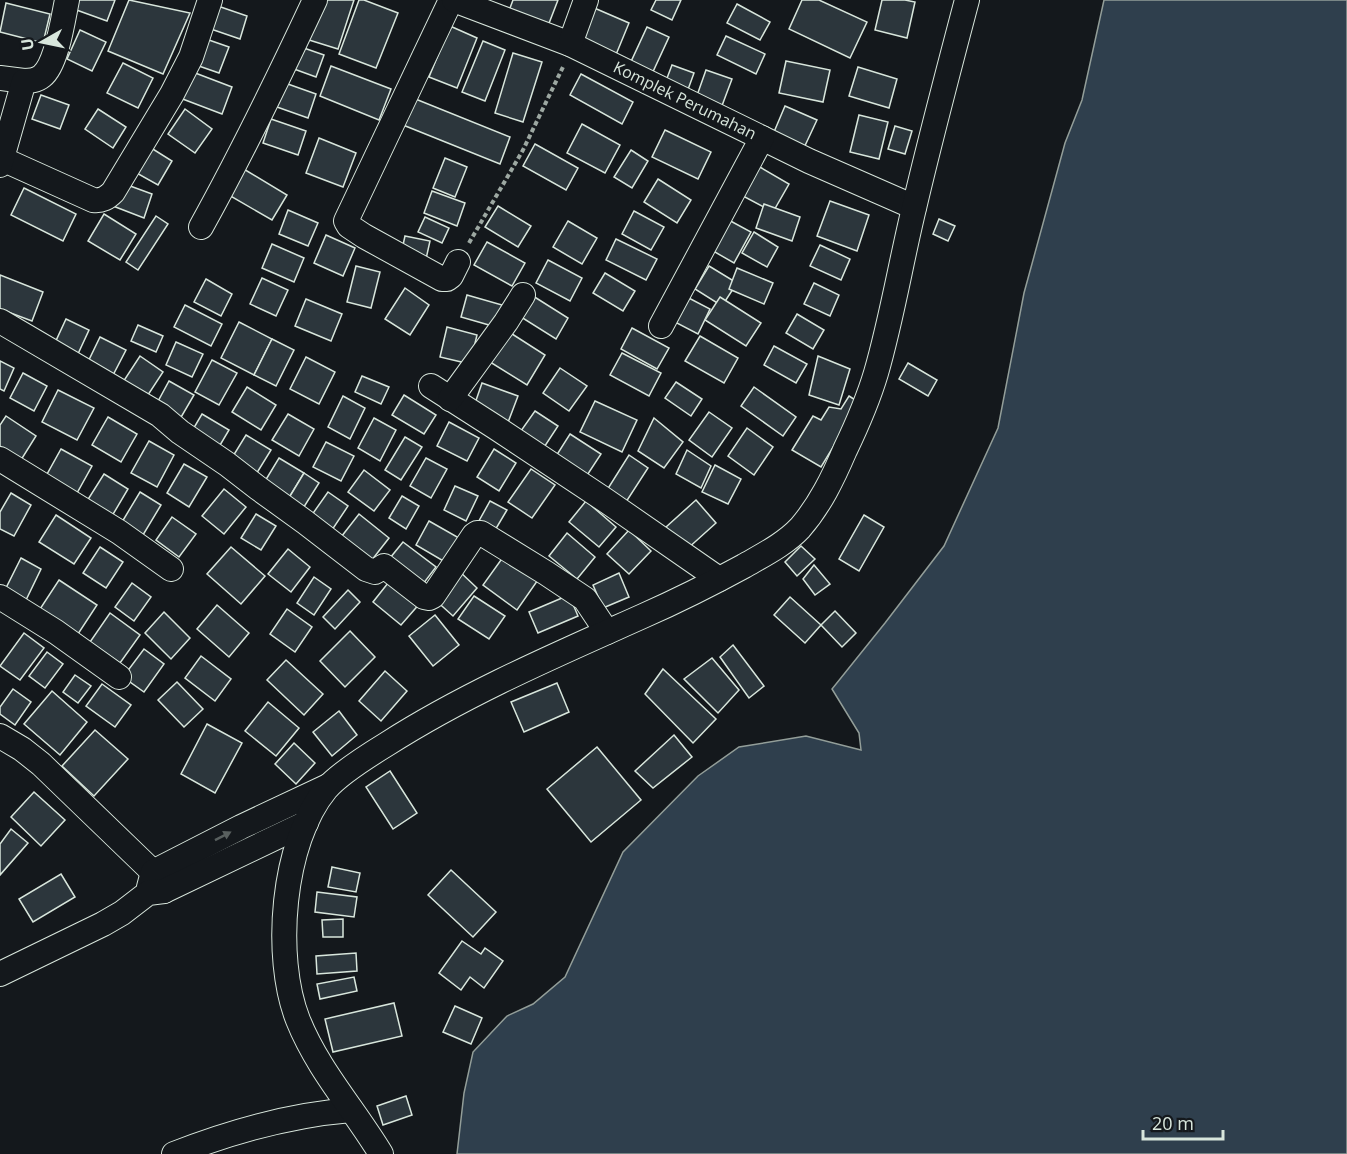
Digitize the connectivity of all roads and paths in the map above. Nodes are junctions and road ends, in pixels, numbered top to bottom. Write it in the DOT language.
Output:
graph roads {
  1 [pos="67,0"];
  2 [pos="210,0"];
  3 [pos="315,0"];
  4 [pos="452,0"];
  5 [pos="586,0"];
  6 [pos="967,0"];
  7 [pos="570,44"];
  8 [pos="0,78"];
  9 [pos="24,81"];
  10 [pos="762,138"];
  11 [pos="1,162"];
  12 [pos="914,207"];
  13 [pos="201,227"];
  14 [pos="458,262"];
  15 [pos="523,295"];
  16 [pos="0,321"];
  17 [pos="661,326"];
  18 [pos="0,459"];
  19 [pos="171,569"];
  20 [pos="719,579"];
  21 [pos="0,597"];
  22 [pos="607,632"];
  23 [pos="119,677"];
  24 [pos="0,736"];
  25 [pos="329,785"];
  26 [pos="306,823"];
  27 [pos="200,860"];
  28 [pos="155,885"];
  29 [pos="0,974"];
  30 [pos="351,1110"];
  31 [pos="174,1154"];
  32 [pos="381,1154"];
  1 -- 9 [label="street"];
  2 -- 11 [label="street"];
  3 -- 13 [label="street"];
  4 -- 7 [label="street, Komplek Perumahan"];
  4 -- 14 [label="street"];
  5 -- 7 [label="street"];
  6 -- 12 [label="street"];
  7 -- 10 [label="street, Komplek Perumahan"];
  7 -- 14 [label="path"];
  8 -- 9 [label="street"];
  9 -- 11 [label="street"];
  10 -- 12 [label="street, Komplek Perumahan"];
  10 -- 17 [label="street"];
  12 -- 20 [label="street"];
  15 -- 20 [label="street"];
  16 -- 22 [label="street"];
  18 -- 19 [label="street"];
  20 -- 22 [label="street"];
  21 -- 23 [label="street"];
  22 -- 25 [label="street"];
  24 -- 28 [label="street"];
  25 -- 26 [label="street"];
  27 -- 25 [label="street, one-way"];
  26 -- 27 [label="street"];
  26 -- 30 [label="street"];
  27 -- 28 [label="street"];
  28 -- 29 [label="street"];
  30 -- 31 [label="street"];
  30 -- 32 [label="street"];
}
